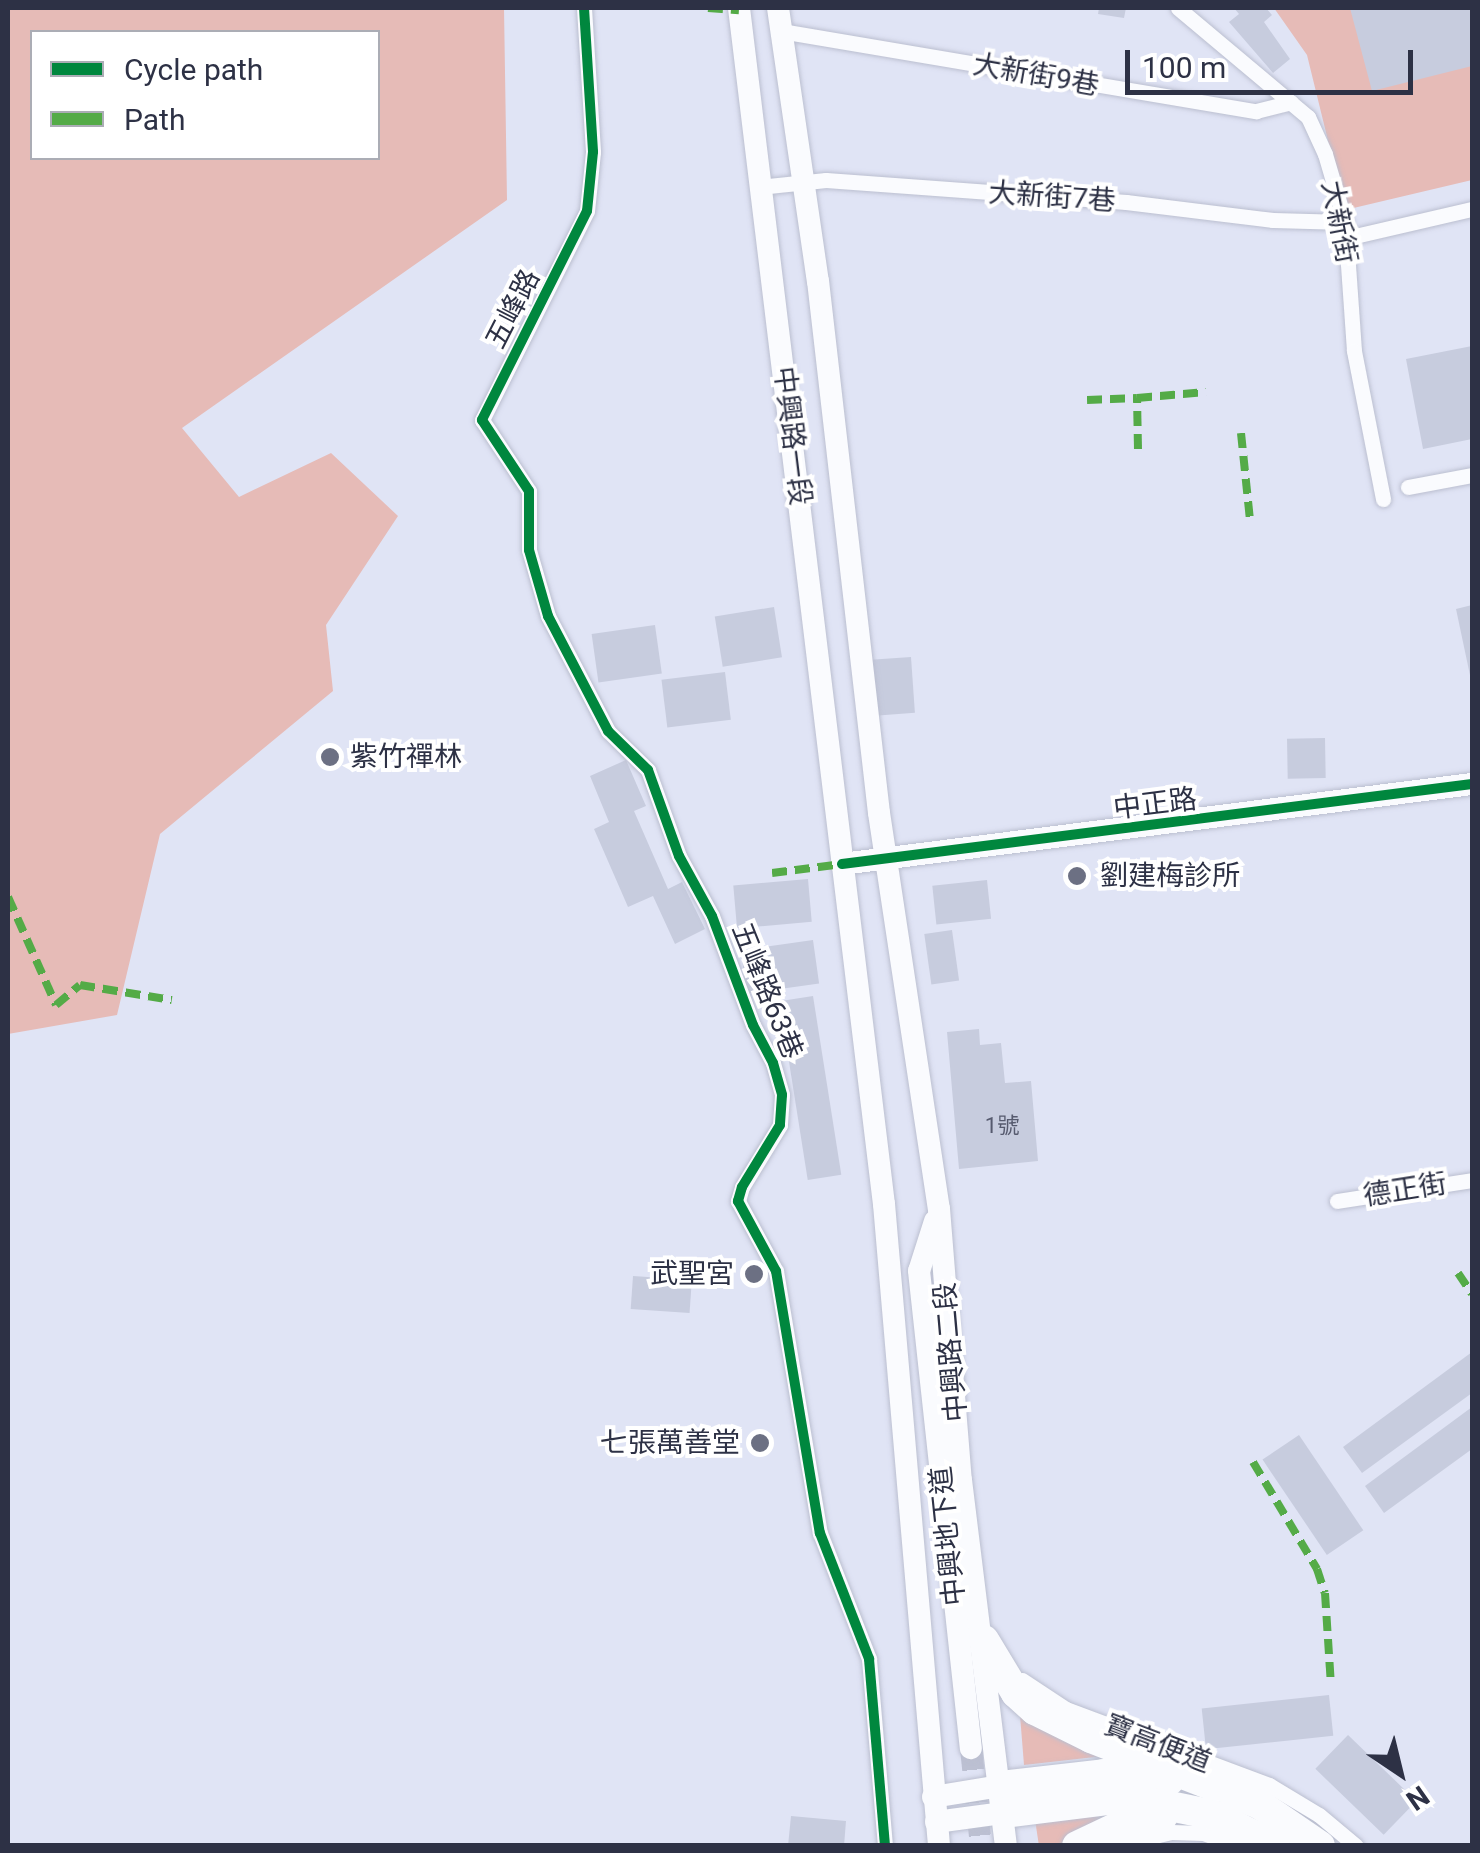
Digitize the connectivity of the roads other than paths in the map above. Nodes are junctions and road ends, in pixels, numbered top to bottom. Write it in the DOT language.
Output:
graph roads {
  1 [pos="584,8"];
  2 [pos="738,8"];
  3 [pos="778,8"];
  4 [pos="1178,8"];
  5 [pos="781,32"];
  6 [pos="1290,102"];
  7 [pos="804,182"];
  8 [pos="759,186"];
  9 [pos="1472,209"];
  10 [pos="1346,230"];
  11 [pos="1472,475"];
  12 [pos="1408,487"];
  13 [pos="1383,499"];
  14 [pos="548,616"];
  15 [pos="1472,784"];
  16 [pos="886,859"];
  17 [pos="842,864"];
  18 [pos="1472,1180"];
  19 [pos="1337,1201"];
  20 [pos="939,1208"];
  21 [pos="982,1630"];
  22 [pos="971,1748"];
  23 [pos="932,1797"];
  24 [pos="1002,1800"];
  25 [pos="1259,1804"];
  26 [pos="1214,1815"];
  27 [pos="938,1834"];
  28 [pos="885,1846"];
  29 [pos="1006,1846"];
  30 [pos="1077,1846"];
  31 [pos="1113,1846"];
  32 [pos="1238,1846"];
  33 [pos="1275,1846"];
  34 [pos="1320,1846"];
  35 [pos="1356,1846"];
  1 -- 14 [label="street, 五峰路"];
  2 -- 8 [label="street, 中興路一段"];
  3 -- 5 [label="street, 中興路一段"];
  4 -- 6 [label="street, 大新街"];
  5 -- 6 [label="street, 大新街9巷"];
  5 -- 7 [label="street, 中興路一段"];
  6 -- 10 [label="street, 大新街"];
  7 -- 8 [label="street, 大新街7巷"];
  7 -- 10 [label="street, 大新街7巷"];
  7 -- 16 [label="street, 中興路一段"];
  8 -- 17 [label="street, 中興路一段"];
  9 -- 10 [label="street, 大新街7巷"];
  10 -- 13 [label="street, 大新街"];
  11 -- 12 [label="street"];
  14 -- 28 [label="street, 五峰路63巷"];
  15 -- 16 [label="street, 中正路"];
  16 -- 17 [label="street, 中正路"];
  16 -- 20 [label="street, 中興路二段"];
  17 -- 23 [label="street, 中興路二段"];
  18 -- 19 [label="street, 德正街"];
  20 -- 21 [label="street, 中興路二段"];
  20 -- 22 [label="street, 中興地下道"];
  21 -- 24 [label="street, 中興路二段"];
  21 -- 25 [label="highway"];
  21 -- 35 [label="street, 寶高便道"];
  23 -- 24 [label="street"];
  23 -- 27 [label="street, 中興路二段"];
  24 -- 25 [label="highway"];
  24 -- 26 [label="highway"];
  24 -- 27 [label="street"];
  24 -- 29 [label="street, 中興路二段"];
  25 -- 34 [label="highway"];
  26 -- 30 [label="highway"];
  26 -- 33 [label="highway"];
  31 -- 32 [label="street"];
}
